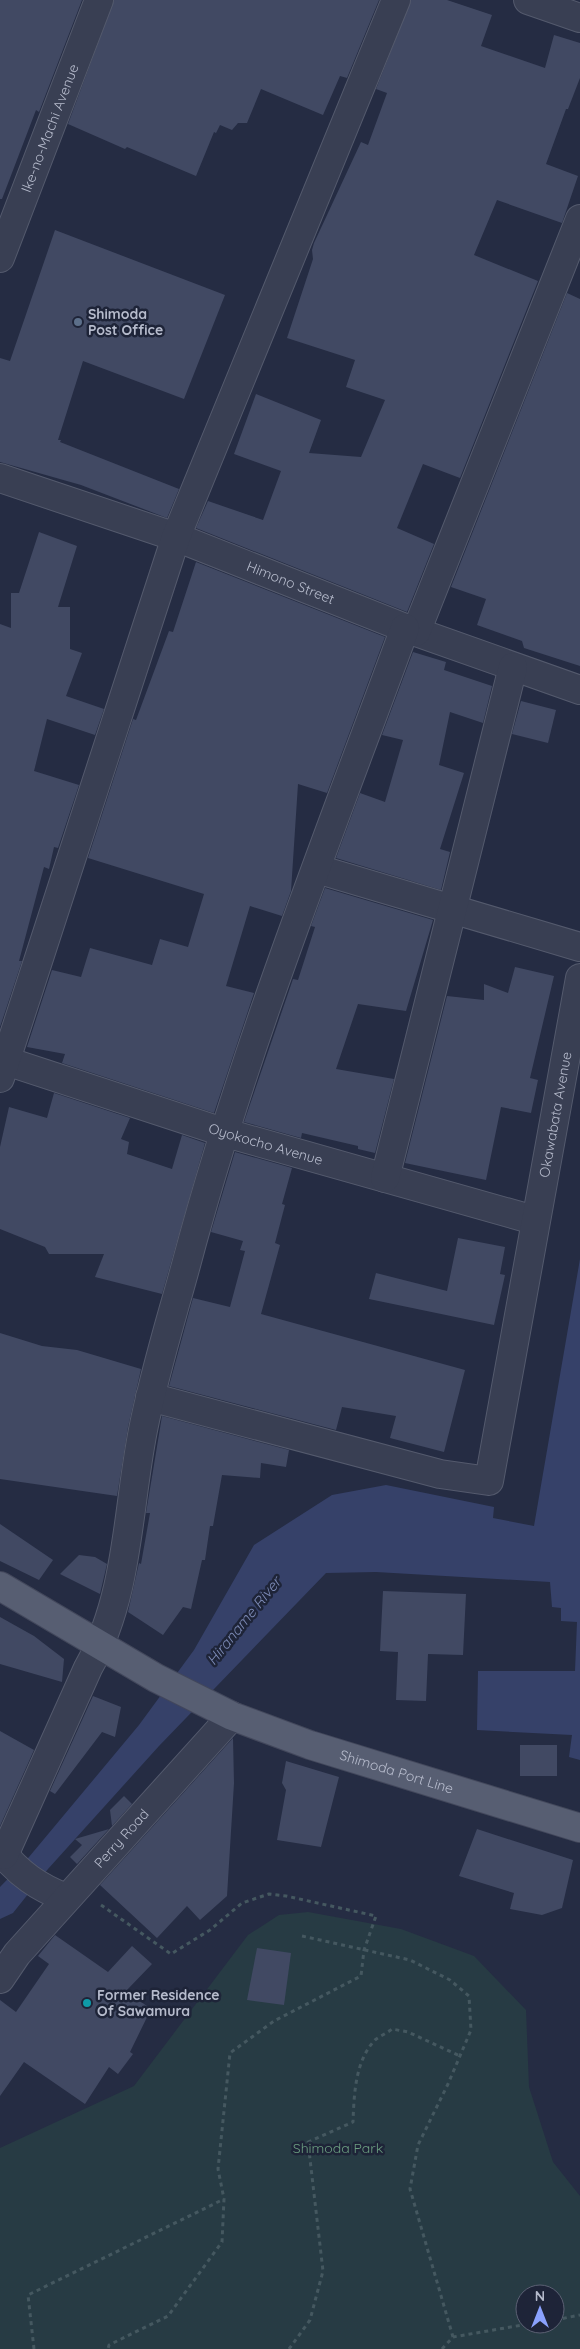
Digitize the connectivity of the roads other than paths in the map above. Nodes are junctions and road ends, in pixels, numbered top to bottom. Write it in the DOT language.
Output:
graph roads {
  1 [pos="99,0"];
  2 [pos="396,0"];
  3 [pos="528,0"];
  4 [pos="580,18"];
  5 [pos="580,219"];
  6 [pos="0,258"];
  7 [pos="569,274"];
  8 [pos="0,478"];
  9 [pos="176,537"];
  10 [pos="411,630"];
  11 [pos="513,667"];
  12 [pos="580,690"];
  13 [pos="317,869"];
  14 [pos="454,909"];
  15 [pos="580,947"];
  16 [pos="580,978"];
  17 [pos="2,1066"];
  18 [pos="226,1133"];
  19 [pos="385,1178"];
  20 [pos="534,1220"];
  21 [pos="150,1397"];
  22 [pos="0,1586"];
  23 [pos="101,1645"];
  24 [pos="223,1712"];
  25 [pos="580,1828"];
  26 [pos="6,1857"];
  27 [pos="71,1893"];
  28 [pos="0,1979"];
  1 -- 6 [label="street, Ike-no-Machi Avenue"];
  2 -- 9 [label="street"];
  3 -- 4 [label="street"];
  5 -- 7 [label="street"];
  7 -- 10 [label="street"];
  8 -- 9 [label="street, Himono Street"];
  9 -- 10 [label="street, Himono Street"];
  9 -- 17 [label="street"];
  10 -- 11 [label="street, Himono Street"];
  10 -- 13 [label="street"];
  11 -- 12 [label="street, Himono Street"];
  11 -- 14 [label="street"];
  13 -- 14 [label="street"];
  13 -- 18 [label="street"];
  14 -- 15 [label="street"];
  14 -- 19 [label="street"];
  16 -- 20 [label="street, Okawabata Avenue"];
  17 -- 18 [label="street, Oyokocho Avenue"];
  18 -- 19 [label="street, Oyokocho Avenue"];
  18 -- 21 [label="street"];
  19 -- 20 [label="street, Oyokocho Avenue"];
  20 -- 21 [label="street, Okawabata Avenue"];
  21 -- 23 [label="street"];
  22 -- 23 [label="main road"];
  23 -- 24 [label="main road, Shimoda Port Line"];
  23 -- 26 [label="street"];
  24 -- 25 [label="main road, Shimoda Port Line"];
  24 -- 27 [label="street, Perry Road"];
  26 -- 27 [label="street"];
  27 -- 28 [label="street, Perry Road"];
}
